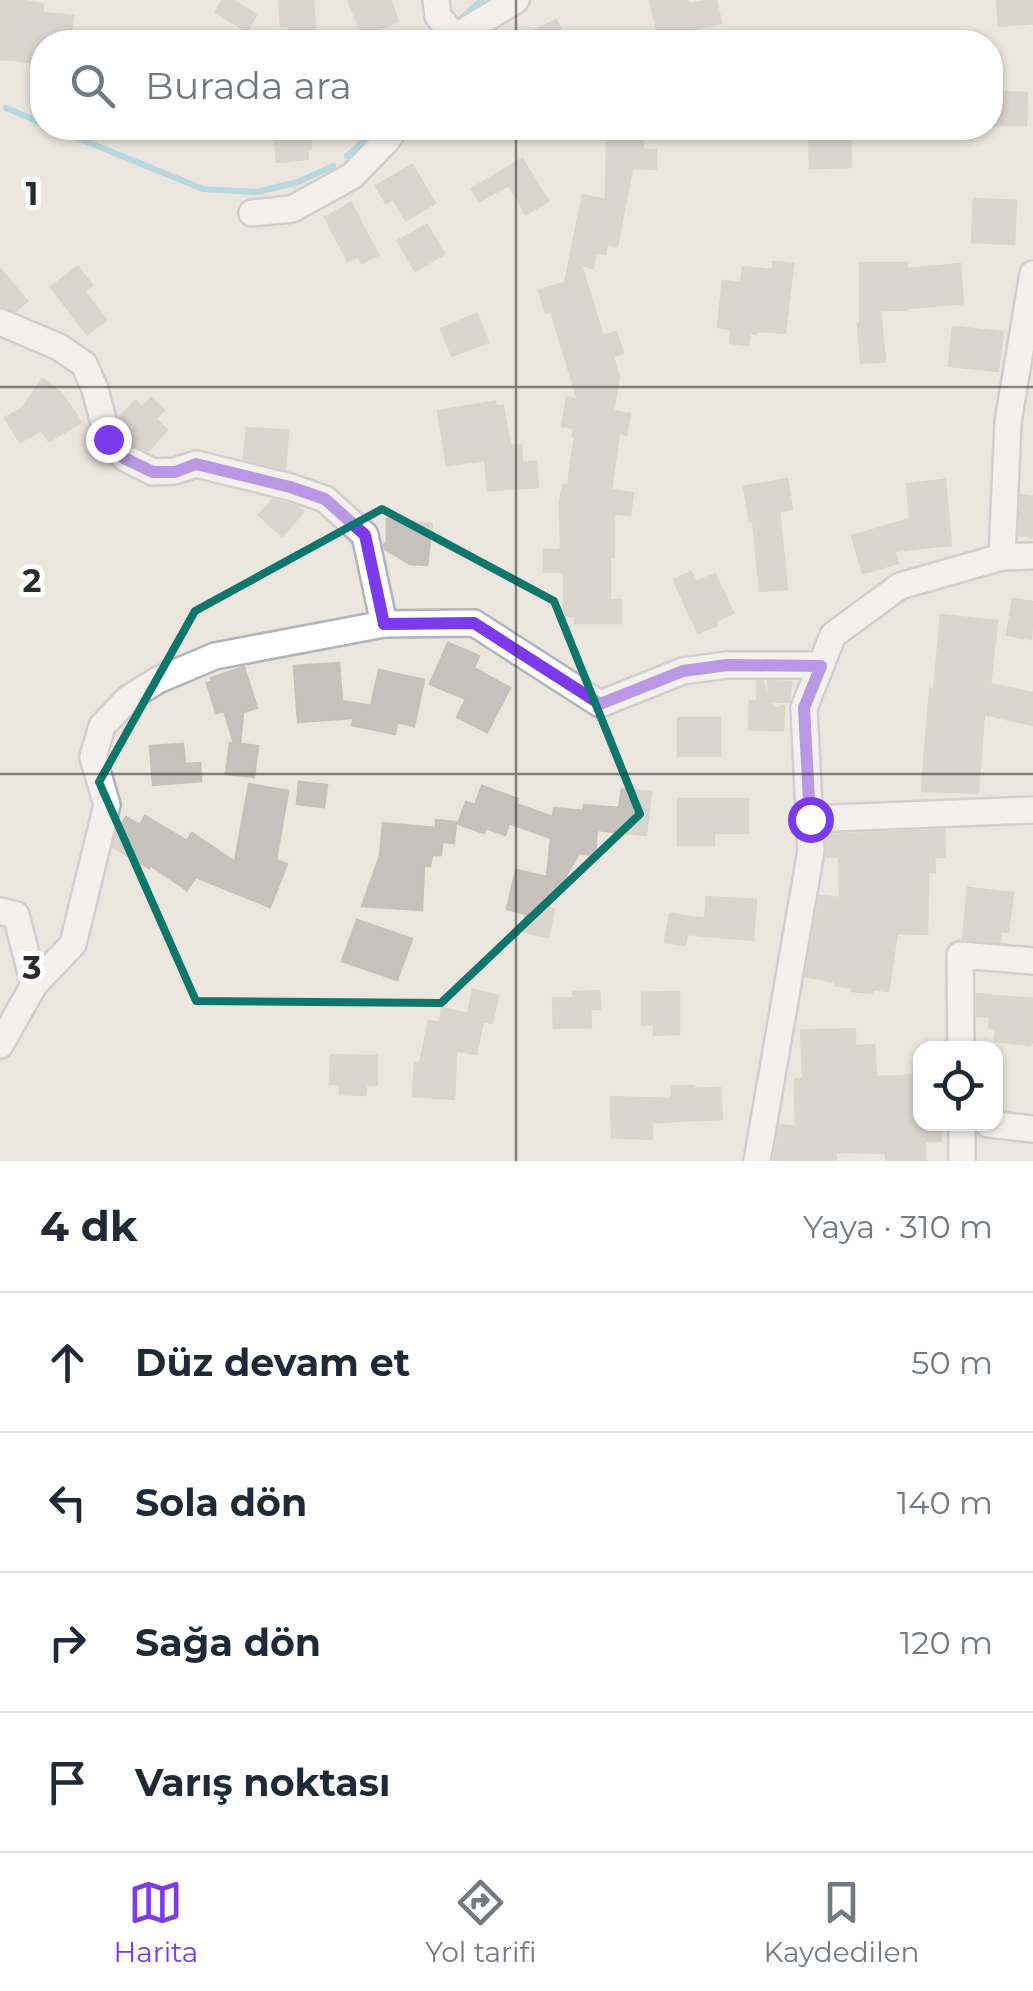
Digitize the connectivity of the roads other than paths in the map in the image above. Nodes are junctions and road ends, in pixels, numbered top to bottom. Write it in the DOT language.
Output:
graph roads {
  1 [pos="516,0"];
  2 [pos="447,27"];
  3 [pos="387,140"];
  4 [pos="252,213"];
  5 [pos="1033,274"];
  6 [pos="0,322"];
  7 [pos="1033,556"];
  8 [pos="1002,557"];
  9 [pos="384,624"];
  10 [pos="821,666"];
  11 [pos="1033,810"];
  12 [pos="810,819"];
  13 [pos="0,912"];
  14 [pos="1033,962"];
  15 [pos="34,985"];
  16 [pos="961,1041"];
  17 [pos="0,1045"];
  18 [pos="1003,1128"];
  19 [pos="962,1131"];
  20 [pos="1032,1135"];
  21 [pos="757,1161"];
  22 [pos="962,1161"];
  1 -- 2 [label="street"];
  3 -- 4 [label="street"];
  5 -- 8 [label="street"];
  6 -- 9 [label="street"];
  7 -- 8 [label="street"];
  8 -- 10 [label="street"];
  9 -- 10 [label="street"];
  9 -- 15 [label="street"];
  10 -- 12 [label="street"];
  11 -- 12 [label="street"];
  12 -- 21 [label="street"];
  13 -- 15 [label="street"];
  14 -- 16 [label="street"];
  15 -- 17 [label="street"];
  18 -- 20 [label="street"];
  19 -- 22 [label="street"];
}
